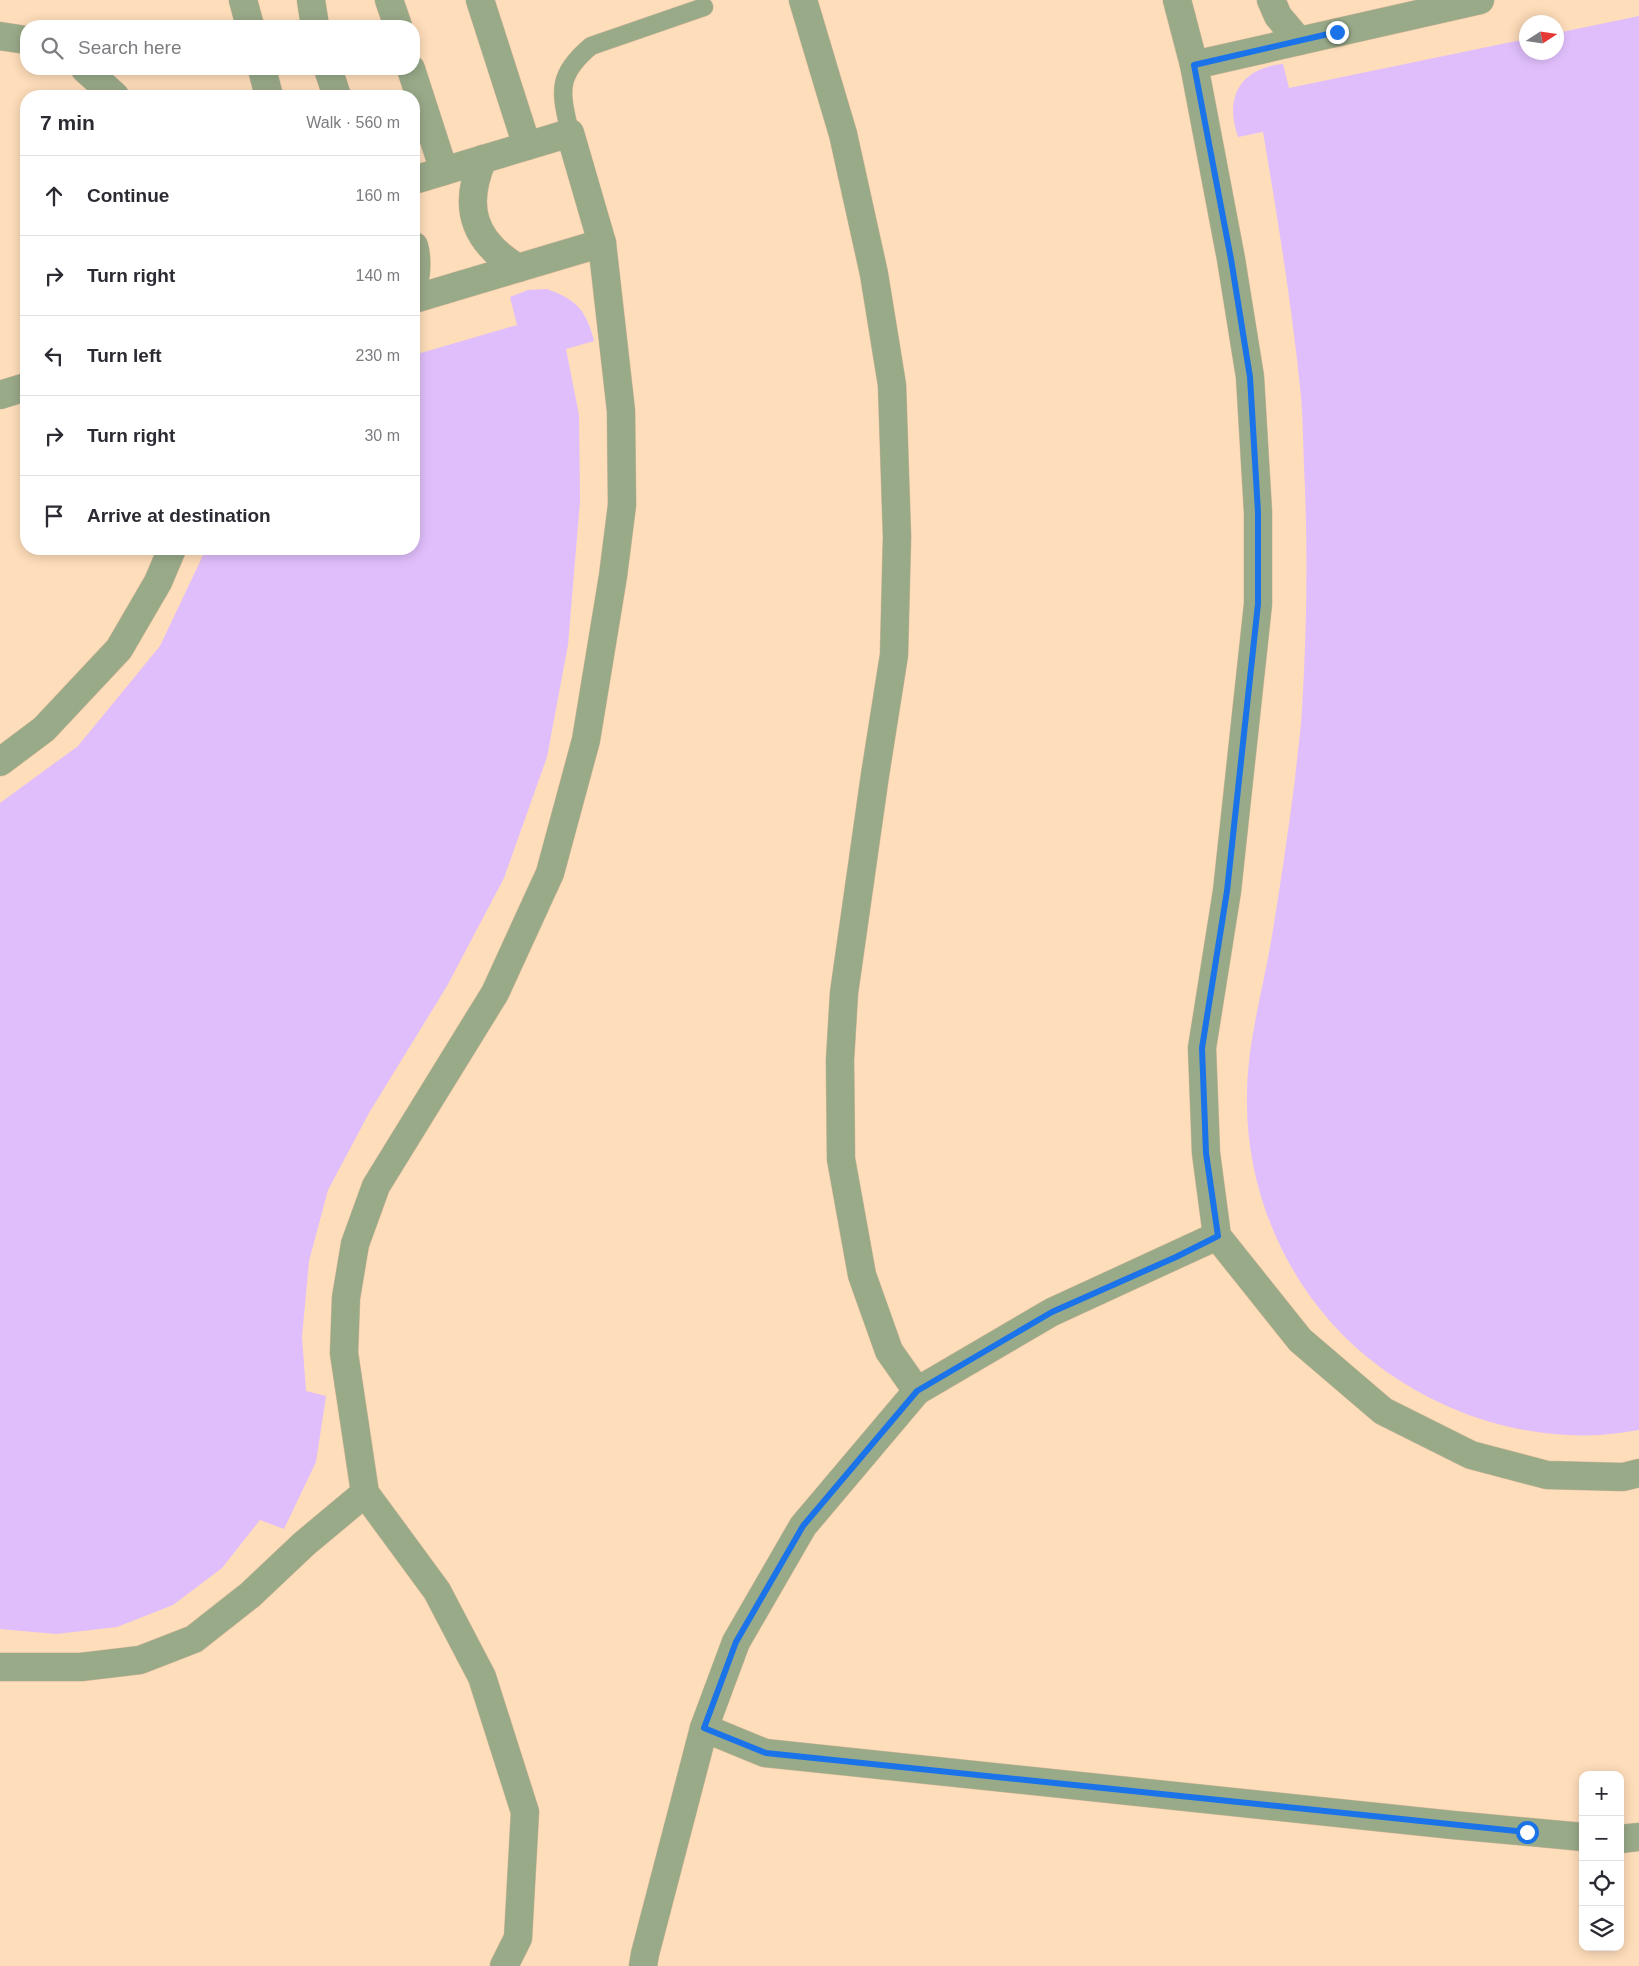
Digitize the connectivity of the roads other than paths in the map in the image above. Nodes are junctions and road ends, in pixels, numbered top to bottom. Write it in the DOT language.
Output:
graph roads {
  1 [pos="243,0"];
  2 [pos="311,0"];
  3 [pos="389,0"];
  4 [pos="480,0"];
  5 [pos="803,0"];
  6 [pos="1177,0"];
  7 [pos="1271,0"];
  8 [pos="1480,0"];
  9 [pos="704,7"];
  10 [pos="1377,12"];
  11 [pos="248,20"];
  12 [pos="314,20"];
  13 [pos="396,20"];
  14 [pos="0,36"];
  15 [pos="20,39"];
  16 [pos="1299,41"];
  17 [pos="1194,65"];
  18 [pos="92,75"];
  19 [pos="264,75"];
  20 [pos="330,75"];
  21 [pos="413,75"];
  22 [pos="108,90"];
  23 [pos="267,90"];
  24 [pos="335,90"];
  25 [pos="418,90"];
  26 [pos="420,97"];
  27 [pos="570,133"];
  28 [pos="527,146"];
  29 [pos="484,159"];
  30 [pos="444,171"];
  31 [pos="420,178"];
  32 [pos="602,243"];
  33 [pos="518,268"];
  34 [pos="420,297"];
  35 [pos="20,389"];
  36 [pos="0,395"];
  37 [pos="169,555"];
  38 [pos="0,762"];
  39 [pos="1218,1236"];
  40 [pos="917,1391"];
  41 [pos="1639,1473"];
  42 [pos="365,1493"];
  43 [pos="0,1667"];
  44 [pos="704,1728"];
  45 [pos="1579,1837"];
  46 [pos="1639,1837"];
  47 [pos="1624,1839"];
  48 [pos="504,1966"];
  49 [pos="643,1966"];
  1 -- 11 [label="street"];
  2 -- 12 [label="street"];
  3 -- 13 [label="street"];
  4 -- 28 [label="street"];
  5 -- 40 [label="street"];
  6 -- 17 [label="street"];
  7 -- 16 [label="street"];
  8 -- 10 [label="street"];
  9 -- 27 [label="lane"];
  10 -- 16 [label="street"];
  14 -- 15 [label="street"];
  16 -- 17 [label="street"];
  17 -- 39 [label="street"];
  18 -- 22 [label="street"];
  19 -- 23 [label="street"];
  20 -- 24 [label="street"];
  21 -- 25 [label="street"];
  26 -- 30 [label="street"];
  27 -- 28 [label="street"];
  27 -- 32 [label="street"];
  28 -- 29 [label="street"];
  29 -- 30 [label="street"];
  29 -- 33 [label="street"];
  30 -- 31 [label="street"];
  32 -- 33 [label="street"];
  32 -- 42 [label="street"];
  33 -- 34 [label="street"];
  35 -- 36 [label="street"];
  37 -- 38 [label="street"];
  39 -- 40 [label="street"];
  39 -- 41 [label="street"];
  40 -- 44 [label="street"];
  42 -- 43 [label="street"];
  42 -- 48 [label="street"];
  44 -- 45 [label="street"];
  44 -- 49 [label="street"];
  46 -- 47 [label="street"];
}
